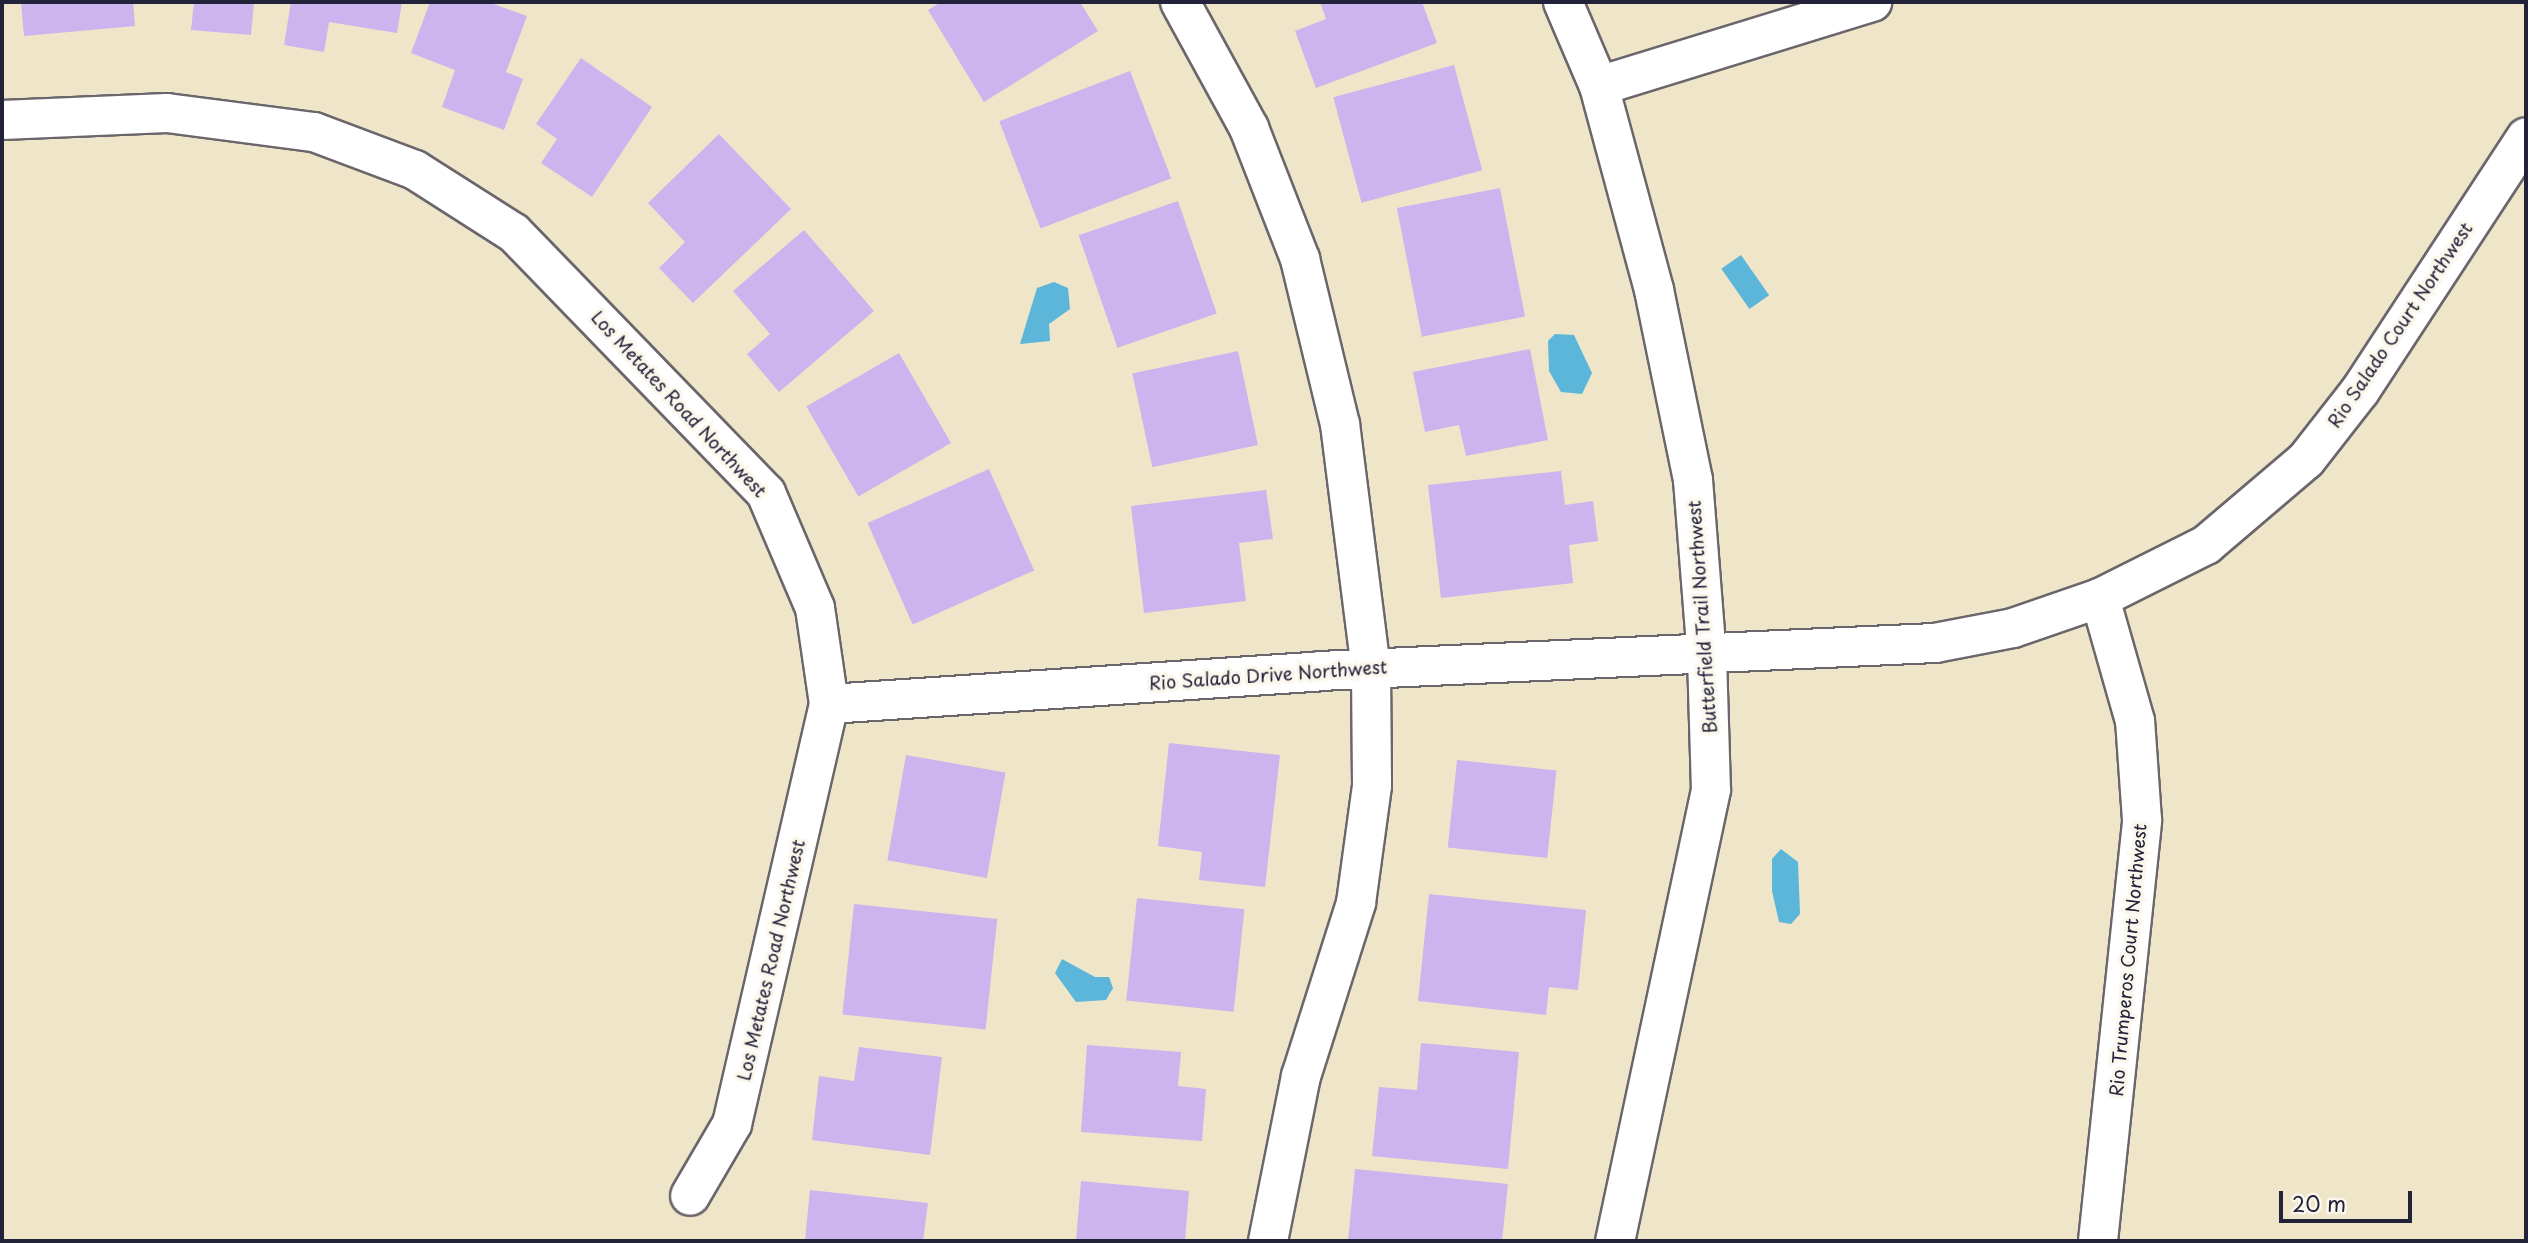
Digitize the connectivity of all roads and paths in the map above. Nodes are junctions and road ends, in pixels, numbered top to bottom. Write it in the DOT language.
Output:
graph roads {
  1 [pos="1180,2"];
  2 [pos="1563,2"];
  3 [pos="1872,2"];
  4 [pos="1599,86"];
  5 [pos="2,120"];
  6 [pos="2526,137"];
  7 [pos="2100,598"];
  8 [pos="1707,656"];
  9 [pos="1371,668"];
  10 [pos="829,704"];
  11 [pos="690,1196"];
  12 [pos="1268,1241"];
  13 [pos="1615,1241"];
  14 [pos="2098,1241"];
  1 -- 9 [label="street"];
  2 -- 4 [label="street, Butterfield Trail Northwest"];
  3 -- 4 [label="street"];
  4 -- 8 [label="street, Butterfield Trail Northwest"];
  5 -- 10 [label="street, Los Metates Road Northwest"];
  6 -- 7 [label="street, Rio Salado Court Northwest"];
  7 -- 8 [label="street, Rio Salado Court Northwest"];
  7 -- 14 [label="street, Rio Trumperos Court Northwest"];
  8 -- 9 [label="street, Rio Salado Drive Northwest"];
  8 -- 13 [label="street, Butterfield Trail Northwest"];
  9 -- 10 [label="street, Rio Salado Drive Northwest"];
  9 -- 12 [label="street"];
  10 -- 11 [label="street, Los Metates Road Northwest"];
}
